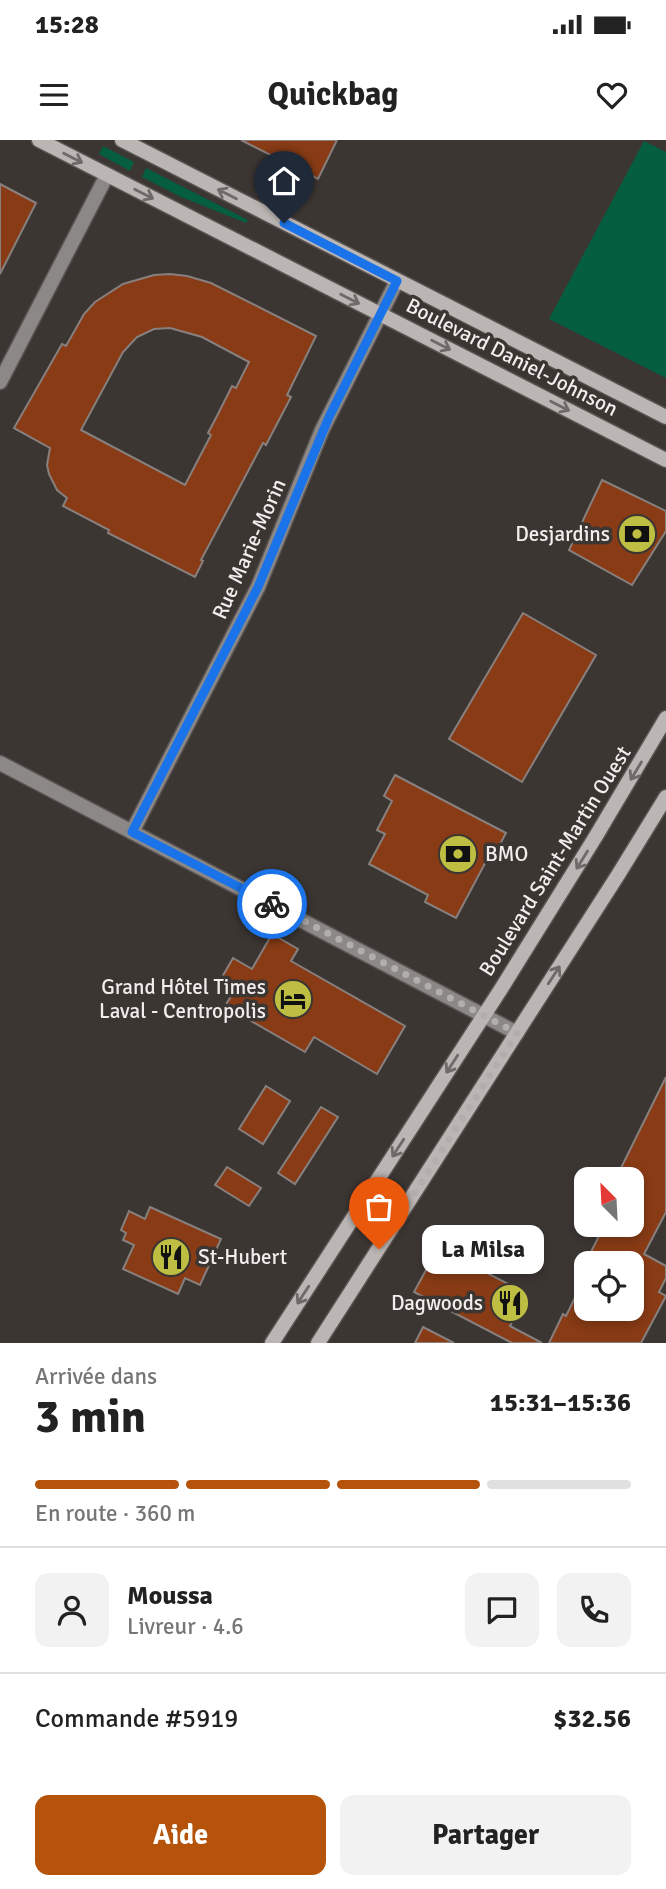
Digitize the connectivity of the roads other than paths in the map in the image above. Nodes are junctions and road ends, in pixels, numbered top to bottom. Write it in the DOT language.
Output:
graph roads {
  1 [pos="39,140"];
  2 [pos="124,140"];
  3 [pos="107,175"];
  4 [pos="397,281"];
  5 [pos="380,314"];
  6 [pos="0,382"];
  7 [pos="666,417"];
  8 [pos="666,460"];
  9 [pos="666,718"];
  10 [pos="0,763"];
  11 [pos="666,797"];
  12 [pos="132,832"];
  13 [pos="484,1015"];
  14 [pos="517,1033"];
  15 [pos="272,1343"];
  16 [pos="318,1343"];
  1 -- 3 [label="main road, Boulevard Daniel-Johnson, one-way"];
  4 -- 2 [label="main road, Boulevard Daniel-Johnson, one-way"];
  3 -- 5 [label="main road, Boulevard Daniel-Johnson, one-way"];
  3 -- 6 [label="street"];
  4 -- 5 [label="street, Rue Marie-Morin"];
  4 -- 7 [label="main road, Boulevard Daniel-Johnson"];
  5 -- 8 [label="main road, Boulevard Daniel-Johnson, one-way"];
  5 -- 12 [label="street, Rue Marie-Morin"];
  9 -- 13 [label="main road, Boulevard Saint-Martin Ouest, one-way"];
  10 -- 12 [label="street"];
  14 -- 11 [label="main road, one-way"];
  12 -- 13 [label="street"];
  13 -- 14 [label="street"];
  13 -- 15 [label="main road, Boulevard Saint-Martin Ouest, one-way"];
  14 -- 16 [label="main road"];
}
